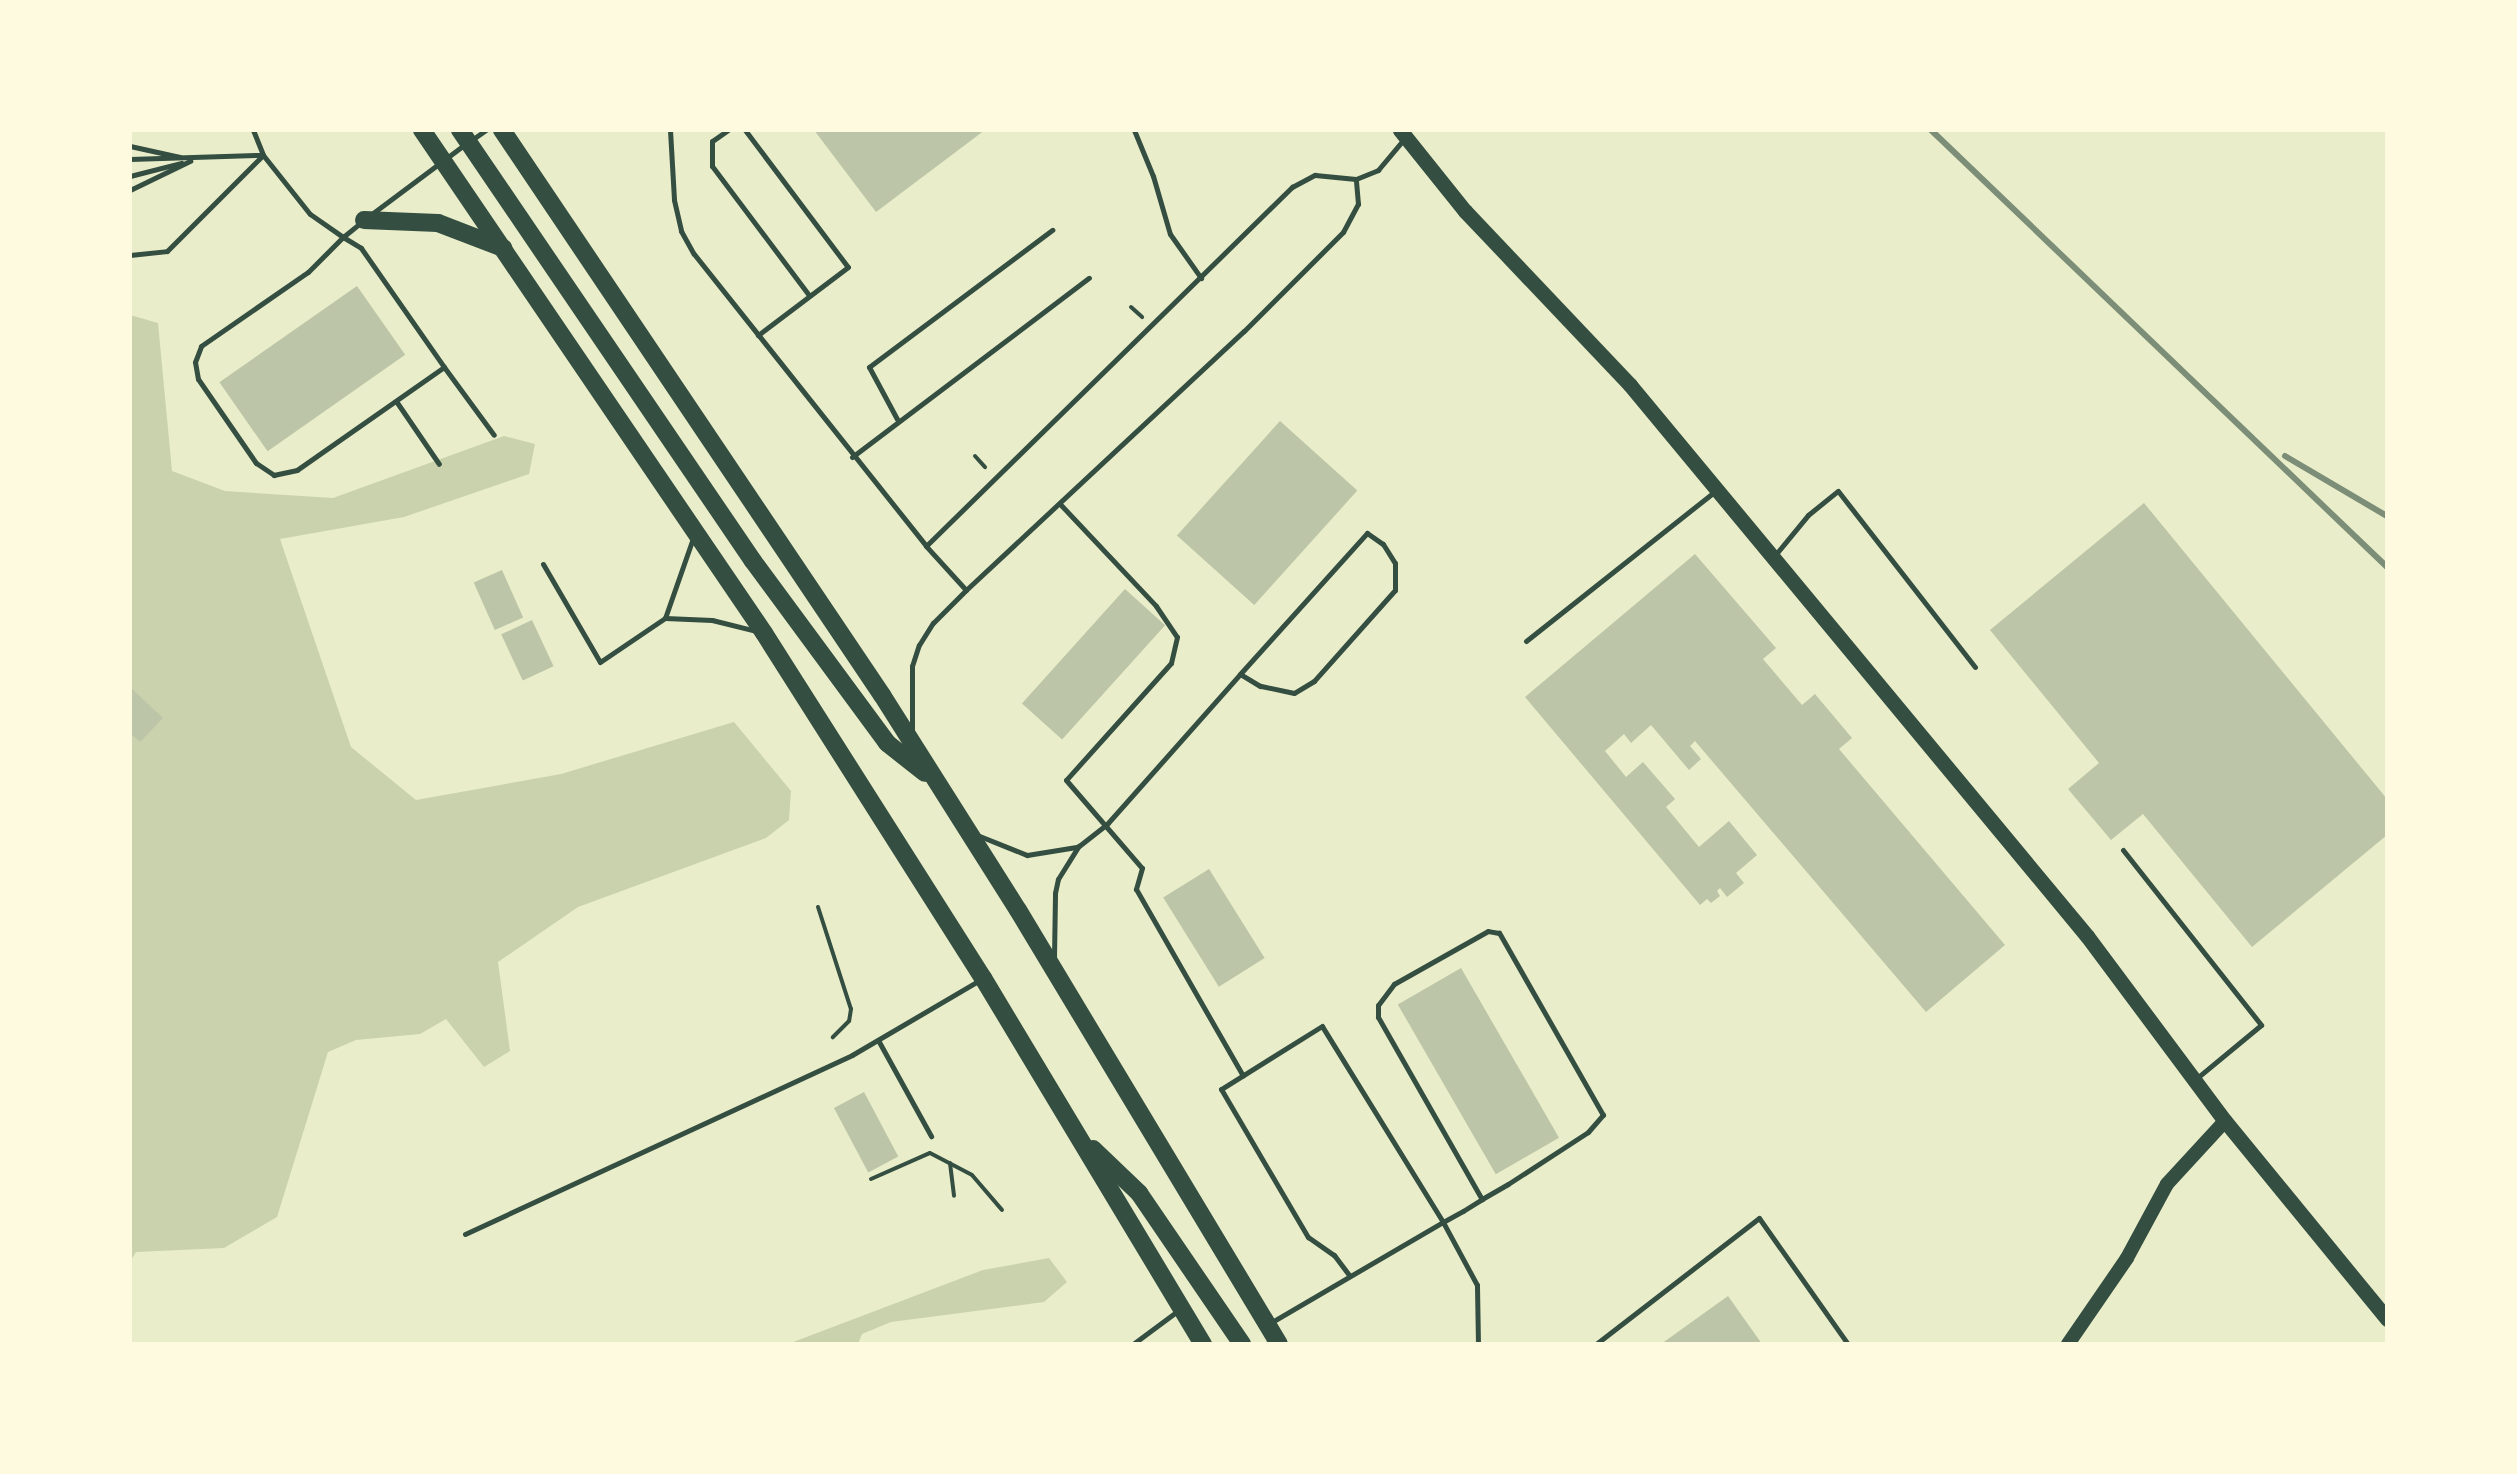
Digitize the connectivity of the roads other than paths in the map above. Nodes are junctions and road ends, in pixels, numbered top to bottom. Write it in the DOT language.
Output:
graph roads {
  1 [pos="253,130"];
  2 [pos="422,130"];
  3 [pos="486,130"];
  4 [pos="502,130"];
  5 [pos="670,130"];
  6 [pos="728,130"];
  7 [pos="745,130"];
  8 [pos="1134,130"];
  9 [pos="1403,134"];
  10 [pos="464,136"];
  11 [pos="130,146"];
  12 [pos="263,155"];
  13 [pos="130,159"];
  14 [pos="442,159"];
  15 [pos="193,160"];
  16 [pos="130,176"];
  17 [pos="1356,179"];
  18 [pos="130,190"];
  19 [pos="364,220"];
  20 [pos="1052,230"];
  21 [pos="343,237"];
  22 [pos="503,248"];
  23 [pos="130,255"];
  24 [pos="1089,278"];
  25 [pos="1201,278"];
  26 [pos="809,295"];
  27 [pos="758,335"];
  28 [pos="444,366"];
  29 [pos="396,401"];
  30 [pos="898,420"];
  31 [pos="494,435"];
  32 [pos="852,457"];
  33 [pos="439,464"];
  34 [pos="1716,491"];
  35 [pos="1060,504"];
  36 [pos="695,532"];
  37 [pos="926,546"];
  38 [pos="1772,561"];
  39 [pos="543,564"];
  40 [pos="966,590"];
  41 [pos="665,618"];
  42 [pos="764,633"];
  43 [pos="1526,641"];
  44 [pos="1975,666"];
  45 [pos="1240,674"];
  46 [pos="913,744"];
  47 [pos="937,782"];
  48 [pos="1107,824"];
  49 [pos="967,830"];
  50 [pos="1079,846"];
  51 [pos="2122,850"];
  52 [pos="1055,972"];
  53 [pos="983,978"];
  54 [pos="878,1040"];
  55 [pos="1242,1076"];
  56 [pos="2194,1080"];
  57 [pos="2225,1122"];
  58 [pos="1075,1132"];
  59 [pos="931,1136"];
  60 [pos="1482,1199"];
  61 [pos="1443,1222"];
  62 [pos="465,1234"];
  63 [pos="1350,1276"];
  64 [pos="1182,1308"];
  65 [pos="2387,1319"];
  66 [pos="1267,1324"];
  67 [pos="1133,1344"];
  68 [pos="1203,1344"];
  69 [pos="1242,1344"];
  70 [pos="1279,1344"];
  71 [pos="1478,1344"];
  72 [pos="1596,1344"];
  73 [pos="1848,1344"];
  74 [pos="2068,1344"];
  1 -- 12 [label="lane"];
  2 -- 14 [label="highway"];
  3 -- 10 [label="lane"];
  4 -- 46 [label="highway"];
  5 -- 27 [label="lane"];
  6 -- 26 [label="lane"];
  7 -- 26 [label="lane"];
  8 -- 25 [label="lane"];
  9 -- 17 [label="lane"];
  9 -- 34 [label="main road"];
  10 -- 14 [label="lane"];
  10 -- 47 [label="highway"];
  11 -- 15 [label="lane"];
  12 -- 15 [label="lane"];
  12 -- 21 [label="lane"];
  12 -- 23 [label="lane"];
  13 -- 15 [label="lane"];
  14 -- 19 [label="lane"];
  14 -- 22 [label="highway"];
  15 -- 16 [label="lane"];
  15 -- 18 [label="lane"];
  17 -- 25 [label="lane"];
  17 -- 35 [label="lane"];
  19 -- 21 [label="lane"];
  19 -- 22 [label="highway"];
  20 -- 30 [label="lane"];
  21 -- 28 [label="lane"];
  21 -- 29 [label="lane"];
  22 -- 36 [label="highway"];
  24 -- 30 [label="lane"];
  25 -- 37 [label="lane"];
  26 -- 27 [label="lane"];
  27 -- 32 [label="lane"];
  28 -- 29 [label="lane"];
  28 -- 31 [label="lane"];
  29 -- 33 [label="lane"];
  30 -- 32 [label="lane"];
  32 -- 37 [label="lane"];
  34 -- 38 [label="main road"];
  34 -- 43 [label="lane"];
  35 -- 40 [label="lane"];
  35 -- 48 [label="lane"];
  36 -- 41 [label="lane"];
  36 -- 42 [label="highway"];
  37 -- 40 [label="lane"];
  38 -- 44 [label="lane"];
  38 -- 56 [label="main road"];
  39 -- 41 [label="lane"];
  40 -- 46 [label="lane"];
  41 -- 42 [label="lane"];
  42 -- 53 [label="highway"];
  45 -- 45 [label="lane"];
  45 -- 48 [label="lane"];
  46 -- 47 [label="highway"];
  47 -- 49 [label="highway"];
  48 -- 50 [label="lane"];
  48 -- 55 [label="lane"];
  49 -- 50 [label="lane"];
  49 -- 52 [label="highway"];
  50 -- 52 [label="lane"];
  51 -- 56 [label="lane"];
  52 -- 66 [label="highway"];
  53 -- 54 [label="lane"];
  53 -- 58 [label="highway"];
  54 -- 59 [label="lane"];
  54 -- 62 [label="lane"];
  55 -- 61 [label="lane"];
  55 -- 63 [label="lane"];
  56 -- 57 [label="main road"];
  57 -- 65 [label="main road"];
  57 -- 74 [label="street"];
  58 -- 64 [label="highway"];
  58 -- 69 [label="highway"];
  60 -- 60 [label="lane"];
  60 -- 61 [label="lane"];
  61 -- 63 [label="lane"];
  61 -- 71 [label="lane"];
  63 -- 66 [label="lane"];
  64 -- 67 [label="lane"];
  64 -- 68 [label="highway"];
  66 -- 70 [label="highway"];
  72 -- 73 [label="lane"];
}
